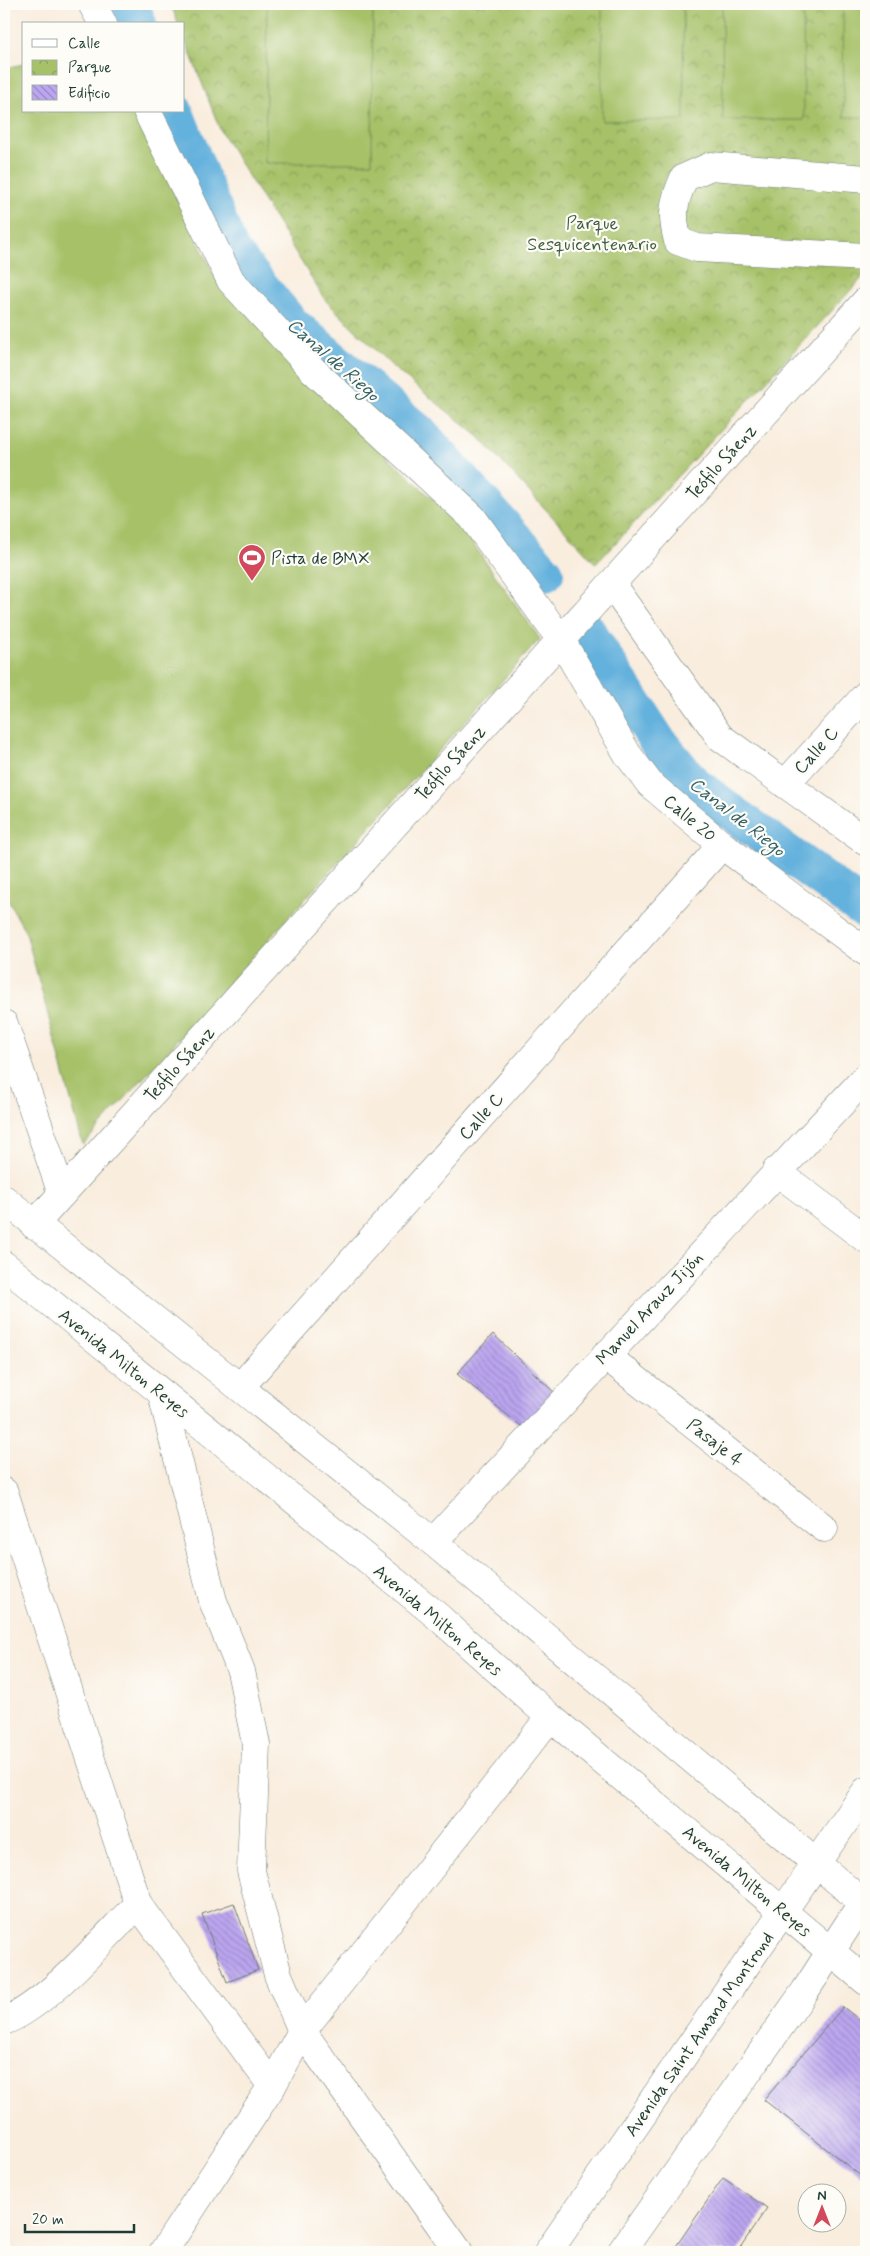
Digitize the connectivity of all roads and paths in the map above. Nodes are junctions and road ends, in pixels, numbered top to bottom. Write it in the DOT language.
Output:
graph roads {
  1 [pos="92,4"];
  2 [pos="102,22"];
  3 [pos="147,112"];
  4 [pos="866,179"];
  5 [pos="866,257"];
  6 [pos="866,301"];
  7 [pos="611,584"];
  8 [pos="561,640"];
  9 [pos="866,694"];
  10 [pos="785,784"];
  11 [pos="866,842"];
  12 [pos="722,845"];
  13 [pos="866,952"];
  14 [pos="4,1024"];
  15 [pos="866,1076"];
  16 [pos="776,1171"];
  17 [pos="62,1194"];
  18 [pos="4,1199"];
  19 [pos="34,1225"];
  20 [pos="866,1239"];
  21 [pos="4,1265"];
  22 [pos="605,1355"];
  23 [pos="241,1386"];
  24 [pos="162,1394"];
  25 [pos="4,1492"];
  26 [pos="824,1528"];
  27 [pos="433,1542"];
  28 [pos="550,1717"];
  29 [pos="866,1791"];
  30 [pos="816,1864"];
  31 [pos="865,1901"];
  32 [pos="138,1904"];
  33 [pos="783,1912"];
  34 [pos="831,1952"];
  35 [pos="866,1981"];
  36 [pos="4,2021"];
  37 [pos="302,2031"];
  38 [pos="272,2086"];
  39 [pos="162,2252"];
  40 [pos="459,2252"];
  41 [pos="548,2252"];
  42 [pos="621,2252"];
  1 -- 2 [label="street"];
  3 -- 8 [label="street, Calle 20"];
  4 -- 5 [label="street"];
  6 -- 7 [label="street, Teófilo Sáenz"];
  7 -- 8 [label="street, Teófilo Sáenz"];
  7 -- 10 [label="street"];
  8 -- 12 [label="street, Calle 20"];
  8 -- 17 [label="street, Teófilo Sáenz"];
  9 -- 10 [label="street, Calle C"];
  10 -- 11 [label="street"];
  12 -- 13 [label="street, Calle 20"];
  12 -- 23 [label="street, Calle C"];
  14 -- 17 [label="street"];
  15 -- 16 [label="street, Manuel Arauz Jijón"];
  16 -- 20 [label="street"];
  16 -- 22 [label="street, Manuel Arauz Jijón"];
  17 -- 19 [label="street, Teófilo Sáenz"];
  18 -- 19 [label="street"];
  19 -- 23 [label="street"];
  21 -- 24 [label="street, Avenida Milton Reyes"];
  22 -- 26 [label="street, Pasaje 4"];
  22 -- 27 [label="street, Manuel Arauz Jijón"];
  23 -- 27 [label="street"];
  24 -- 28 [label="street, Avenida Milton Reyes"];
  24 -- 37 [label="street"];
  25 -- 32 [label="street"];
  27 -- 30 [label="street"];
  28 -- 33 [label="street, Avenida Milton Reyes"];
  28 -- 37 [label="street"];
  29 -- 30 [label="street, Avenida Saint Amand Montrond"];
  30 -- 31 [label="street"];
  30 -- 33 [label="street, Avenida Saint Amand Montrond"];
  31 -- 34 [label="street"];
  32 -- 36 [label="street"];
  32 -- 38 [label="street"];
  33 -- 34 [label="street, Avenida Milton Reyes"];
  33 -- 41 [label="street, Avenida Saint Amand Montrond"];
  34 -- 35 [label="street, Avenida Milton Reyes"];
  34 -- 42 [label="street"];
  37 -- 38 [label="street"];
  37 -- 40 [label="street"];
  38 -- 39 [label="street"];
}
